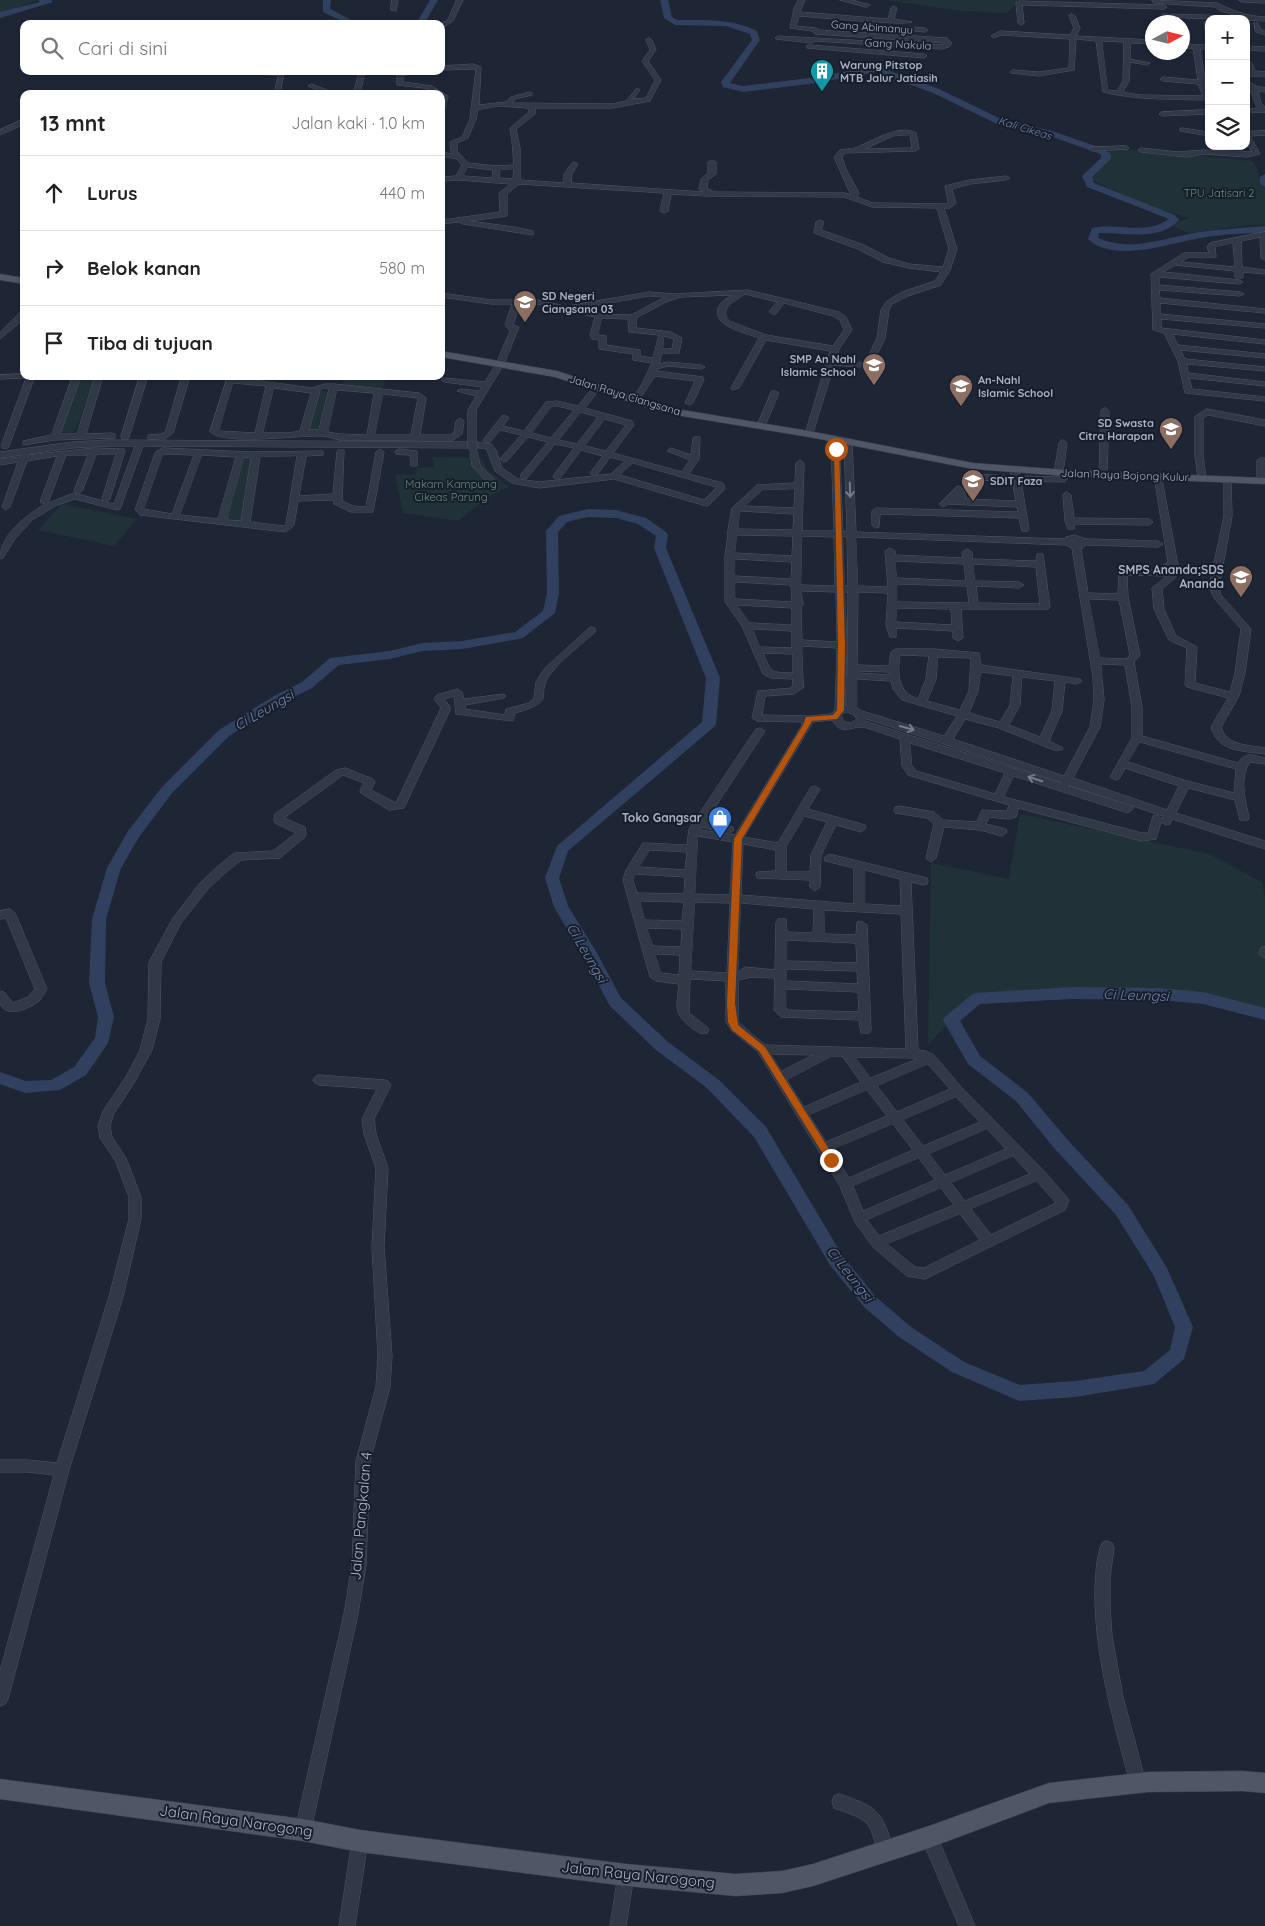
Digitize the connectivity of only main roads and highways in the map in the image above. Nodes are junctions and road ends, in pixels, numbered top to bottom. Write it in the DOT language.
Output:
graph roads {
  1 [pos="0,277"];
  2 [pos="20,280"];
  3 [pos="445,355"];
  4 [pos="808,434"];
  5 [pos="1263,481"];
  6 [pos="1265,1783"];
  7 [pos="0,1789"];
  1 -- 2 [label="main road"];
  3 -- 4 [label="main road, Jalan Raya Ciangsana"];
  4 -- 5 [label="main road, Jalan Raya Bojong Kulur"];
  6 -- 7 [label="main road, Jalan Raya Narogong"];
}
